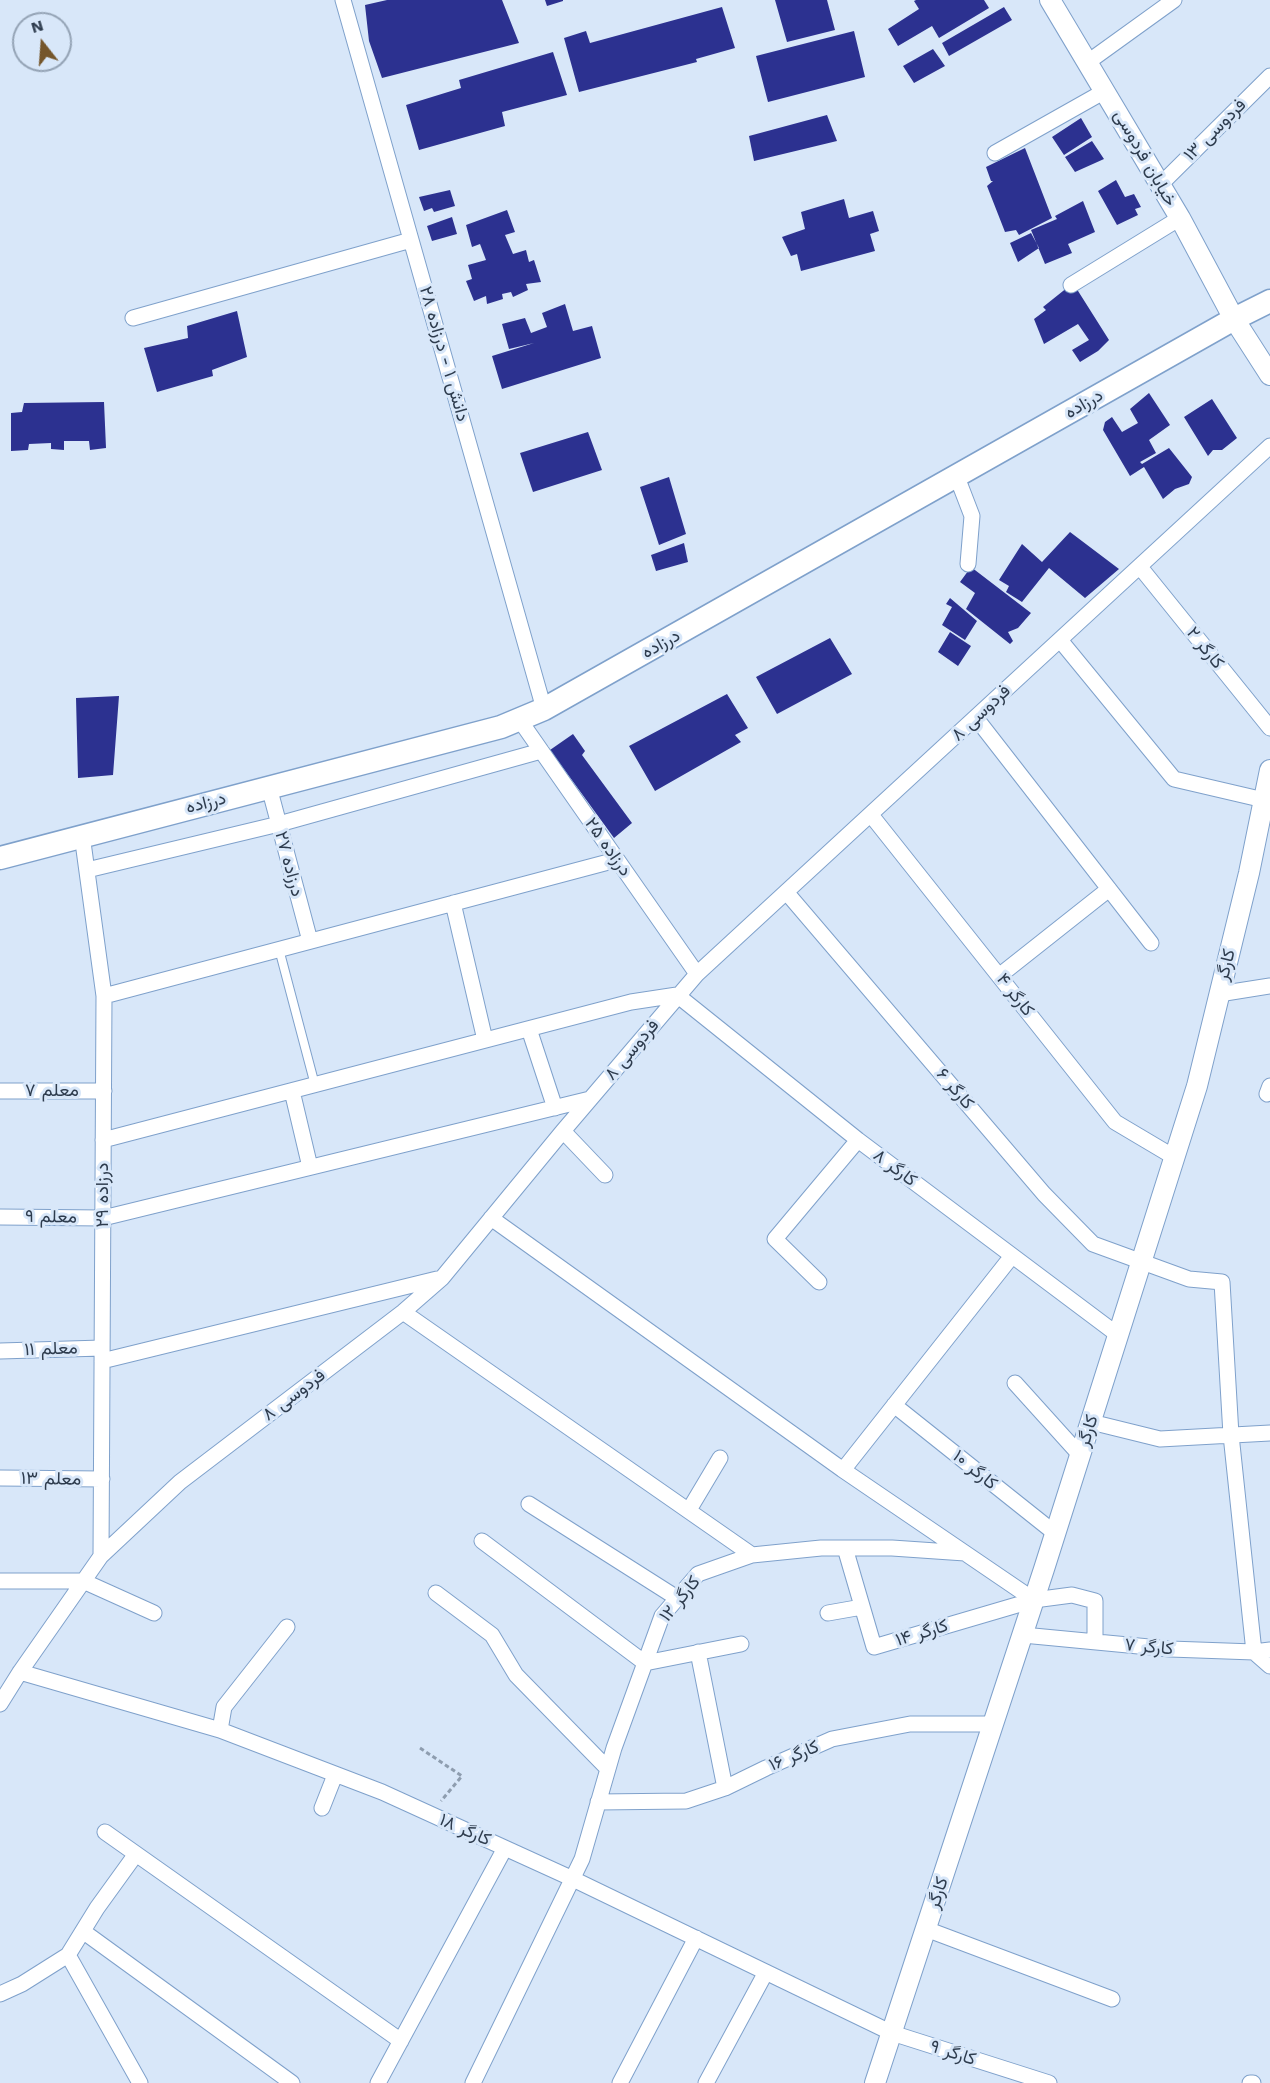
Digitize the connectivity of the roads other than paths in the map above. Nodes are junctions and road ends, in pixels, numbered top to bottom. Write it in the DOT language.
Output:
graph roads {
  1 [pos="343,0"];
  2 [pos="1050,0"];
  3 [pos="1174,0"];
  4 [pos="1088,62"];
  5 [pos="1270,75"];
  6 [pos="1105,91"];
  7 [pos="995,153"];
  8 [pos="1160,185"];
  9 [pos="1180,218"];
  10 [pos="411,240"];
  11 [pos="1071,285"];
  12 [pos="1270,301"];
  13 [pos="133,318"];
  14 [pos="1234,319"];
  15 [pos="1270,375"];
  16 [pos="1270,446"];
  17 [pos="957,477"];
  18 [pos="968,564"];
  19 [pos="1140,567"];
  20 [pos="1060,640"];
  21 [pos="544,709"];
  22 [pos="976,718"];
  23 [pos="519,719"];
  24 [pos="1270,728"];
  25 [pos="541,751"];
  26 [pos="1270,770"];
  27 [pos="268,787"];
  28 [pos="1264,800"];
  29 [pos="871,815"];
  30 [pos="279,824"];
  31 [pos="82,835"];
  32 [pos="0,858"];
  33 [pos="616,860"];
  34 [pos="87,870"];
  35 [pos="1109,890"];
  36 [pos="787,892"];
  37 [pos="453,903"];
  38 [pos="310,941"];
  39 [pos="1151,943"];
  40 [pos="279,949"];
  41 [pos="697,974"];
  42 [pos="999,976"];
  43 [pos="1270,986"];
  44 [pos="1219,994"];
  45 [pos="677,995"];
  46 [pos="104,996"];
  47 [pos="529,1029"];
  48 [pos="485,1040"];
  49 [pos="315,1085"];
  50 [pos="0,1091"];
  51 [pos="104,1091"];
  52 [pos="292,1091"];
  53 [pos="590,1100"];
  54 [pos="555,1108"];
  55 [pos="562,1131"];
  56 [pos="104,1140"];
  57 [pos="858,1140"];
  58 [pos="1174,1157"];
  59 [pos="310,1167"];
  60 [pos="604,1175"];
  61 [pos="0,1217"];
  62 [pos="103,1218"];
  63 [pos="491,1218"];
  64 [pos="1012,1256"];
  65 [pos="1141,1262"];
  66 [pos="442,1278"];
  67 [pos="819,1282"];
  68 [pos="403,1312"];
  69 [pos="1118,1335"];
  70 [pos="0,1351"];
  71 [pos="102,1354"];
  72 [pos="1015,1383"];
  73 [pos="894,1406"];
  74 [pos="1091,1422"];
  75 [pos="1270,1434"];
  76 [pos="1231,1435"];
  77 [pos="1080,1455"];
  78 [pos="720,1458"];
  79 [pos="843,1470"];
  80 [pos="0,1478"];
  81 [pos="102,1479"];
  82 [pos="529,1504"];
  83 [pos="689,1510"];
  84 [pos="1056,1534"];
  85 [pos="482,1540"];
  86 [pos="845,1548"];
  87 [pos="965,1553"];
  88 [pos="752,1555"];
  89 [pos="101,1556"];
  90 [pos="0,1581"];
  91 [pos="83,1581"];
  92 [pos="436,1593"];
  93 [pos="677,1598"];
  94 [pos="1034,1600"];
  95 [pos="862,1606"];
  96 [pos="154,1613"];
  97 [pos="828,1613"];
  98 [pos="287,1627"];
  99 [pos="1023,1635"];
  100 [pos="1095,1642"];
  101 [pos="741,1644"];
  102 [pos="1270,1650"];
  103 [pos="698,1652"];
  104 [pos="1254,1652"];
  105 [pos="645,1662"];
  106 [pos="1270,1666"];
  107 [pos="20,1672"];
  108 [pos="0,1704"];
  109 [pos="994,1724"];
  110 [pos="220,1730"];
  111 [pos="608,1769"];
  112 [pos="336,1774"];
  113 [pos="725,1788"];
  114 [pos="598,1802"];
  115 [pos="322,1808"];
  116 [pos="105,1832"];
  117 [pos="505,1848"];
  118 [pos="136,1854"];
  119 [pos="573,1879"];
  120 [pos="926,1929"];
  121 [pos="84,1932"];
  122 [pos="696,1938"];
  123 [pos="68,1955"];
  124 [pos="766,1972"];
  125 [pos="0,1994"];
  126 [pos="1112,1999"];
  127 [pos="892,2033"];
  128 [pos="400,2042"];
  129 [pos="140,2083"];
  130 [pos="292,2083"];
  131 [pos="378,2083"];
  132 [pos="473,2083"];
  133 [pos="620,2083"];
  134 [pos="706,2083"];
  135 [pos="875,2083"];
  136 [pos="1048,2083"];
  1 -- 10 [label="street, دانش ۱ - درزاده ۲۸"];
  2 -- 4 [label="street, خیابان فردوسی"];
  3 -- 4 [label="street"];
  4 -- 6 [label="street, خیابان فردوسی"];
  5 -- 8 [label="street, فردوسی ۱۳"];
  6 -- 7 [label="street"];
  6 -- 8 [label="street, خیابان فردوسی"];
  8 -- 9 [label="street, خیابان فردوسی"];
  9 -- 11 [label="street"];
  9 -- 14 [label="street, خیابان فردوسی"];
  10 -- 13 [label="street"];
  10 -- 21 [label="street, دانش ۱ - درزاده ۲۸"];
  12 -- 14 [label="main road, درزاده"];
  14 -- 15 [label="street, خیابان فردوسی"];
  14 -- 17 [label="main road, درزاده"];
  16 -- 19 [label="street, فردوسی ۸"];
  17 -- 18 [label="street"];
  17 -- 21 [label="main road, درزاده"];
  19 -- 20 [label="street, فردوسی ۸"];
  19 -- 24 [label="street, کارگر ۲"];
  20 -- 22 [label="street, فردوسی ۸"];
  20 -- 28 [label="street"];
  21 -- 23 [label="main road, درزاده"];
  22 -- 29 [label="street, فردوسی ۸"];
  22 -- 35 [label="street"];
  23 -- 25 [label="street, درزاده ۲۵"];
  23 -- 27 [label="main road, درزاده"];
  25 -- 30 [label="street"];
  25 -- 33 [label="street, درزاده ۲۵"];
  26 -- 28 [label="street, کارگر"];
  27 -- 30 [label="street, درزاده ۲۷"];
  27 -- 31 [label="main road, درزاده"];
  28 -- 44 [label="street, کارگر"];
  29 -- 36 [label="street, فردوسی ۸"];
  29 -- 42 [label="street, کارگر ۴"];
  30 -- 34 [label="street"];
  30 -- 38 [label="street, درزاده ۲۷"];
  31 -- 32 [label="main road, درزاده"];
  31 -- 34 [label="street, درزاده ۲۹"];
  33 -- 37 [label="street"];
  33 -- 41 [label="street, درزاده ۲۵"];
  34 -- 46 [label="street, درزاده ۲۹"];
  35 -- 39 [label="street"];
  35 -- 42 [label="street"];
  36 -- 41 [label="street, فردوسی ۸"];
  36 -- 65 [label="street, کارگر ۶"];
  37 -- 38 [label="street"];
  37 -- 48 [label="street"];
  38 -- 40 [label="street"];
  40 -- 46 [label="street"];
  40 -- 49 [label="lane"];
  41 -- 45 [label="street, فردوسی ۸"];
  42 -- 58 [label="street, کارگر ۴"];
  43 -- 44 [label="street"];
  44 -- 58 [label="street, کارگر"];
  45 -- 47 [label="street"];
  45 -- 53 [label="street, فردوسی ۸"];
  45 -- 57 [label="street, کارگر ۸"];
  46 -- 51 [label="street, درزاده ۲۹"];
  47 -- 48 [label="street"];
  47 -- 54 [label="street"];
  48 -- 49 [label="street"];
  49 -- 52 [label="street"];
  50 -- 51 [label="street, معلم ۷"];
  51 -- 56 [label="street, درزاده ۲۹"];
  52 -- 56 [label="street"];
  52 -- 59 [label="street"];
  53 -- 54 [label="street, معلم ۹"];
  53 -- 55 [label="street, فردوسی ۸"];
  54 -- 59 [label="street, معلم ۹"];
  55 -- 60 [label="street"];
  55 -- 63 [label="street, فردوسی ۸"];
  56 -- 62 [label="street, درزاده ۲۹"];
  57 -- 64 [label="street, کارگر ۸"];
  57 -- 67 [label="street"];
  58 -- 65 [label="street, کارگر"];
  59 -- 62 [label="street, معلم ۹"];
  61 -- 62 [label="street, معلم ۹"];
  62 -- 71 [label="street, درزاده ۲۹"];
  63 -- 66 [label="street, فردوسی ۸"];
  63 -- 79 [label="street"];
  64 -- 69 [label="street, کارگر ۸"];
  64 -- 73 [label="street"];
  65 -- 69 [label="street, کارگر"];
  65 -- 76 [label="street, کارگر ۶"];
  66 -- 68 [label="street, فردوسی ۸"];
  66 -- 71 [label="street, معلم ۱۱"];
  68 -- 83 [label="street"];
  68 -- 89 [label="street, فردوسی ۸"];
  69 -- 74 [label="street, کارگر"];
  70 -- 71 [label="street, معلم ۱۱"];
  71 -- 81 [label="street, درزاده ۲۹"];
  72 -- 77 [label="street"];
  73 -- 79 [label="street"];
  73 -- 84 [label="street, کارگر ۱۰"];
  74 -- 76 [label="street"];
  74 -- 77 [label="street, کارگر"];
  75 -- 76 [label="street"];
  76 -- 104 [label="street"];
  77 -- 84 [label="street, کارگر"];
  78 -- 83 [label="street"];
  79 -- 87 [label="street"];
  80 -- 81 [label="street, معلم ۱۳"];
  81 -- 89 [label="street, درزاده ۲۹"];
  82 -- 93 [label="street"];
  83 -- 88 [label="street"];
  84 -- 94 [label="street, کارگر"];
  85 -- 105 [label="street"];
  86 -- 87 [label="street, کارگر ۱۲"];
  86 -- 88 [label="street, کارگر ۱۲"];
  86 -- 95 [label="street, کارگر ۱۴"];
  87 -- 94 [label="street"];
  88 -- 93 [label="street, کارگر ۱۲"];
  89 -- 91 [label="street, فردوسی ۸"];
  90 -- 91 [label="street"];
  91 -- 96 [label="street"];
  91 -- 107 [label="street, فردوسی ۸"];
  92 -- 111 [label="street"];
  93 -- 105 [label="street, کارگر ۱۲"];
  94 -- 95 [label="street, کارگر ۱۴"];
  94 -- 99 [label="street, کارگر"];
  94 -- 100 [label="street"];
  95 -- 97 [label="street"];
  98 -- 110 [label="street"];
  99 -- 100 [label="street, کارگر ۷"];
  99 -- 109 [label="street, کارگر"];
  100 -- 104 [label="street, کارگر ۷"];
  101 -- 103 [label="street"];
  102 -- 104 [label="street, کارگر ۷"];
  103 -- 105 [label="street"];
  103 -- 113 [label="street"];
  104 -- 106 [label="street"];
  105 -- 111 [label="street, کارگر ۱۲"];
  107 -- 108 [label="street, فردوسی ۸"];
  107 -- 110 [label="street, کارگر ۱۸"];
  109 -- 113 [label="street, کارگر ۱۶"];
  109 -- 120 [label="street, کارگر"];
  110 -- 112 [label="street, کارگر ۱۸"];
  111 -- 114 [label="street, کارگر ۱۲"];
  112 -- 115 [label="street"];
  112 -- 117 [label="street, کارگر ۱۸"];
  113 -- 114 [label="street, کارگر ۱۶"];
  114 -- 119 [label="street, کارگر ۱۲"];
  116 -- 118 [label="street"];
  117 -- 119 [label="street, کارگر ۱۸"];
  117 -- 128 [label="street"];
  118 -- 121 [label="street"];
  118 -- 128 [label="street"];
  119 -- 122 [label="street, کارگر ۱۸"];
  119 -- 132 [label="street, کارگر ۱۲"];
  120 -- 126 [label="street"];
  120 -- 127 [label="street, کارگر"];
  121 -- 123 [label="street"];
  121 -- 130 [label="street"];
  122 -- 124 [label="street, کارگر ۱۸"];
  122 -- 133 [label="street"];
  123 -- 125 [label="street"];
  123 -- 129 [label="street"];
  124 -- 127 [label="street, کارگر ۱۸"];
  124 -- 134 [label="street"];
  127 -- 135 [label="street, کارگر"];
  127 -- 136 [label="street, کارگر ۹"];
  128 -- 131 [label="street"];
}
